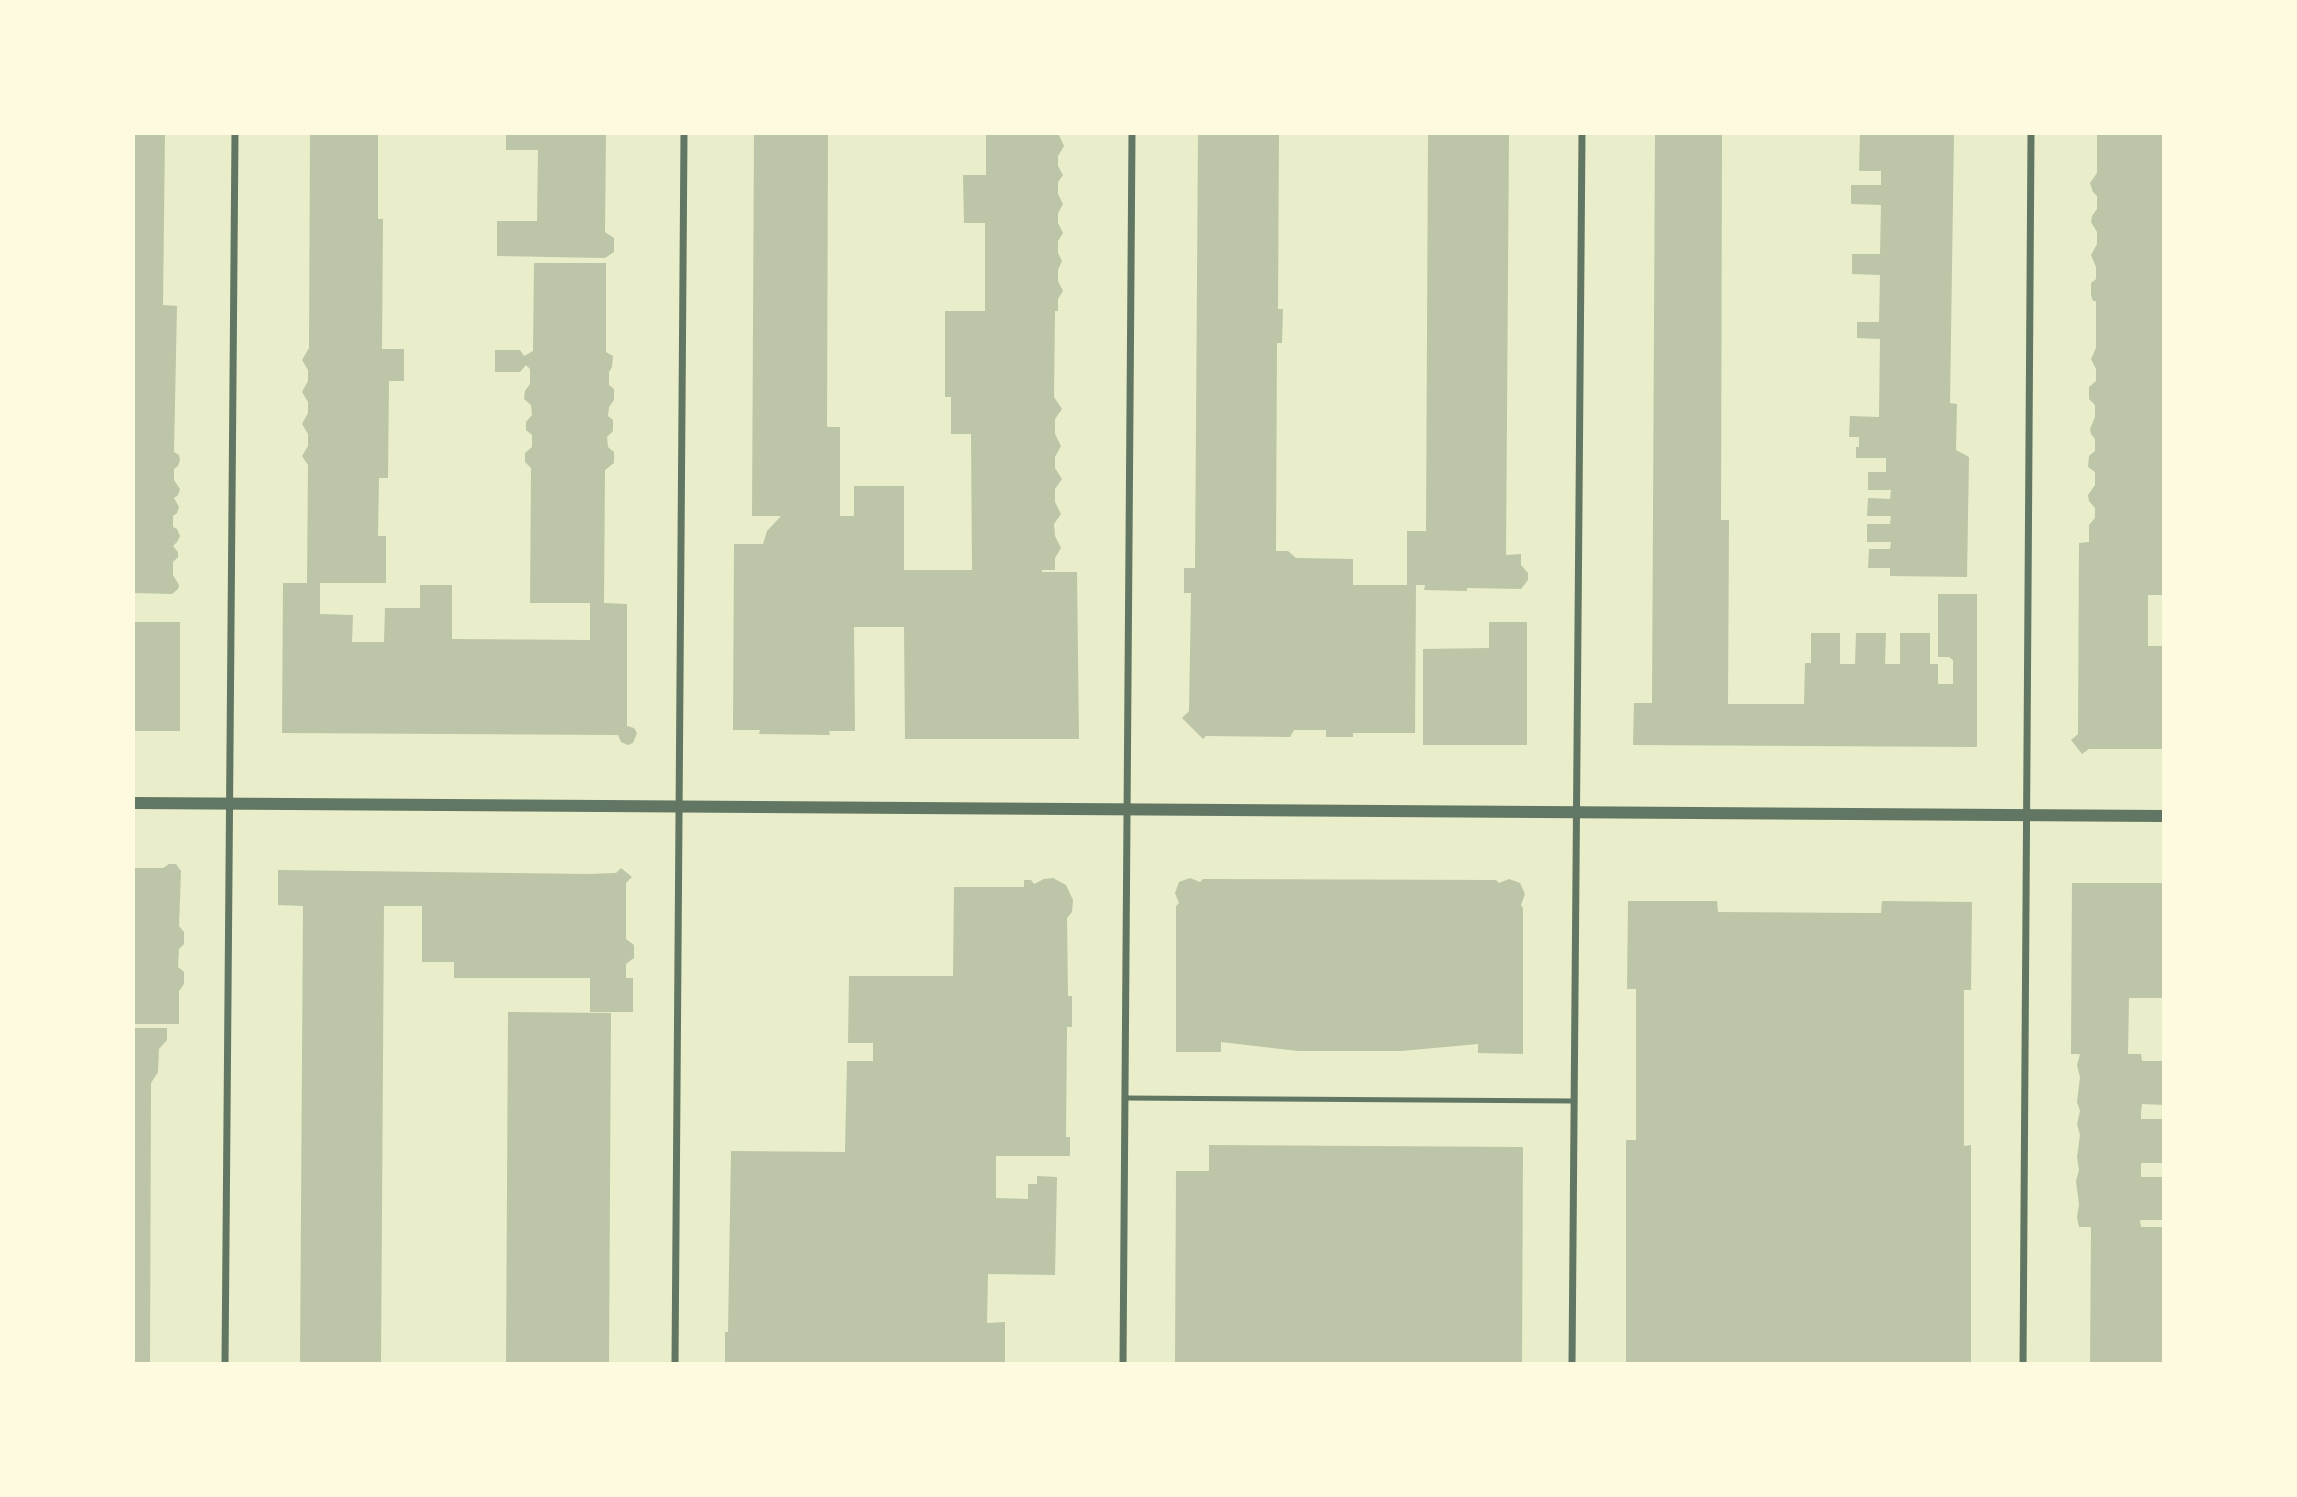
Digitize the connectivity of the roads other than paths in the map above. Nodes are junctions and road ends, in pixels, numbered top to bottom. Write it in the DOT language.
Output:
graph roads {
  1 [pos="234,133"];
  2 [pos="684,133"];
  3 [pos="1132,133"];
  4 [pos="1582,133"];
  5 [pos="2031,133"];
  6 [pos="133,803"];
  7 [pos="228,804"];
  8 [pos="679,806"];
  9 [pos="1127,809"];
  10 [pos="1577,811"];
  11 [pos="2026,816"];
  12 [pos="2164,817"];
  13 [pos="1125,1098"];
  14 [pos="1574,1101"];
  15 [pos="225,1364"];
  16 [pos="675,1364"];
  17 [pos="1123,1364"];
  18 [pos="1572,1364"];
  19 [pos="2023,1364"];
  1 -- 7 [label="street"];
  2 -- 8 [label="street"];
  3 -- 9 [label="street"];
  4 -- 10 [label="street"];
  5 -- 11 [label="street"];
  6 -- 7 [label="street"];
  7 -- 8 [label="street"];
  7 -- 15 [label="street"];
  8 -- 9 [label="street"];
  8 -- 16 [label="street"];
  9 -- 10 [label="street"];
  9 -- 13 [label="street"];
  10 -- 11 [label="street"];
  10 -- 14 [label="street"];
  11 -- 12 [label="street"];
  11 -- 19 [label="street"];
  13 -- 14 [label="lane"];
  13 -- 17 [label="street"];
  14 -- 18 [label="street"];
}
